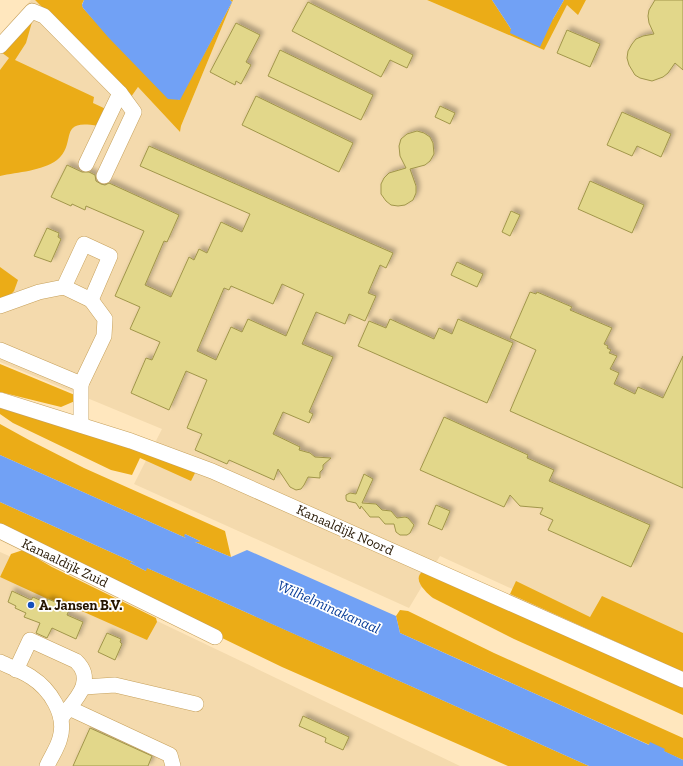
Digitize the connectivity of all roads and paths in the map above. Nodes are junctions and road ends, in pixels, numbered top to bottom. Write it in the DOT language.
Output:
graph roads {
  1 [pos="0,46"];
  2 [pos="120,93"];
  3 [pos="86,164"];
  4 [pos="104,176"];
  5 [pos="64,287"];
  6 [pos="91,300"];
  7 [pos="0,306"];
  8 [pos="0,350"];
  9 [pos="81,384"];
  10 [pos="0,400"];
  11 [pos="81,425"];
  12 [pos="2,537"];
  13 [pos="215,637"];
  14 [pos="0,662"];
  15 [pos="16,670"];
  16 [pos="683,680"];
  17 [pos="84,687"];
  18 [pos="196,704"];
  19 [pos="65,713"];
  20 [pos="47,766"];
  21 [pos="173,766"];
  1 -- 2 [label="street"];
  2 -- 3 [label="street"];
  2 -- 4 [label="street"];
  5 -- 6 [label="street"];
  5 -- 6 [label="street"];
  5 -- 7 [label="street"];
  6 -- 9 [label="street"];
  8 -- 9 [label="street"];
  9 -- 11 [label="street"];
  10 -- 11 [label="street, Kanaaldijk Noord"];
  11 -- 16 [label="street, Kanaaldijk Noord"];
  12 -- 13 [label="street, Kanaaldijk Zuid"];
  14 -- 15 [label="street"];
  15 -- 17 [label="street"];
  15 -- 19 [label="street"];
  17 -- 18 [label="street"];
  17 -- 19 [label="street"];
  19 -- 20 [label="street"];
  19 -- 21 [label="street"];
}
